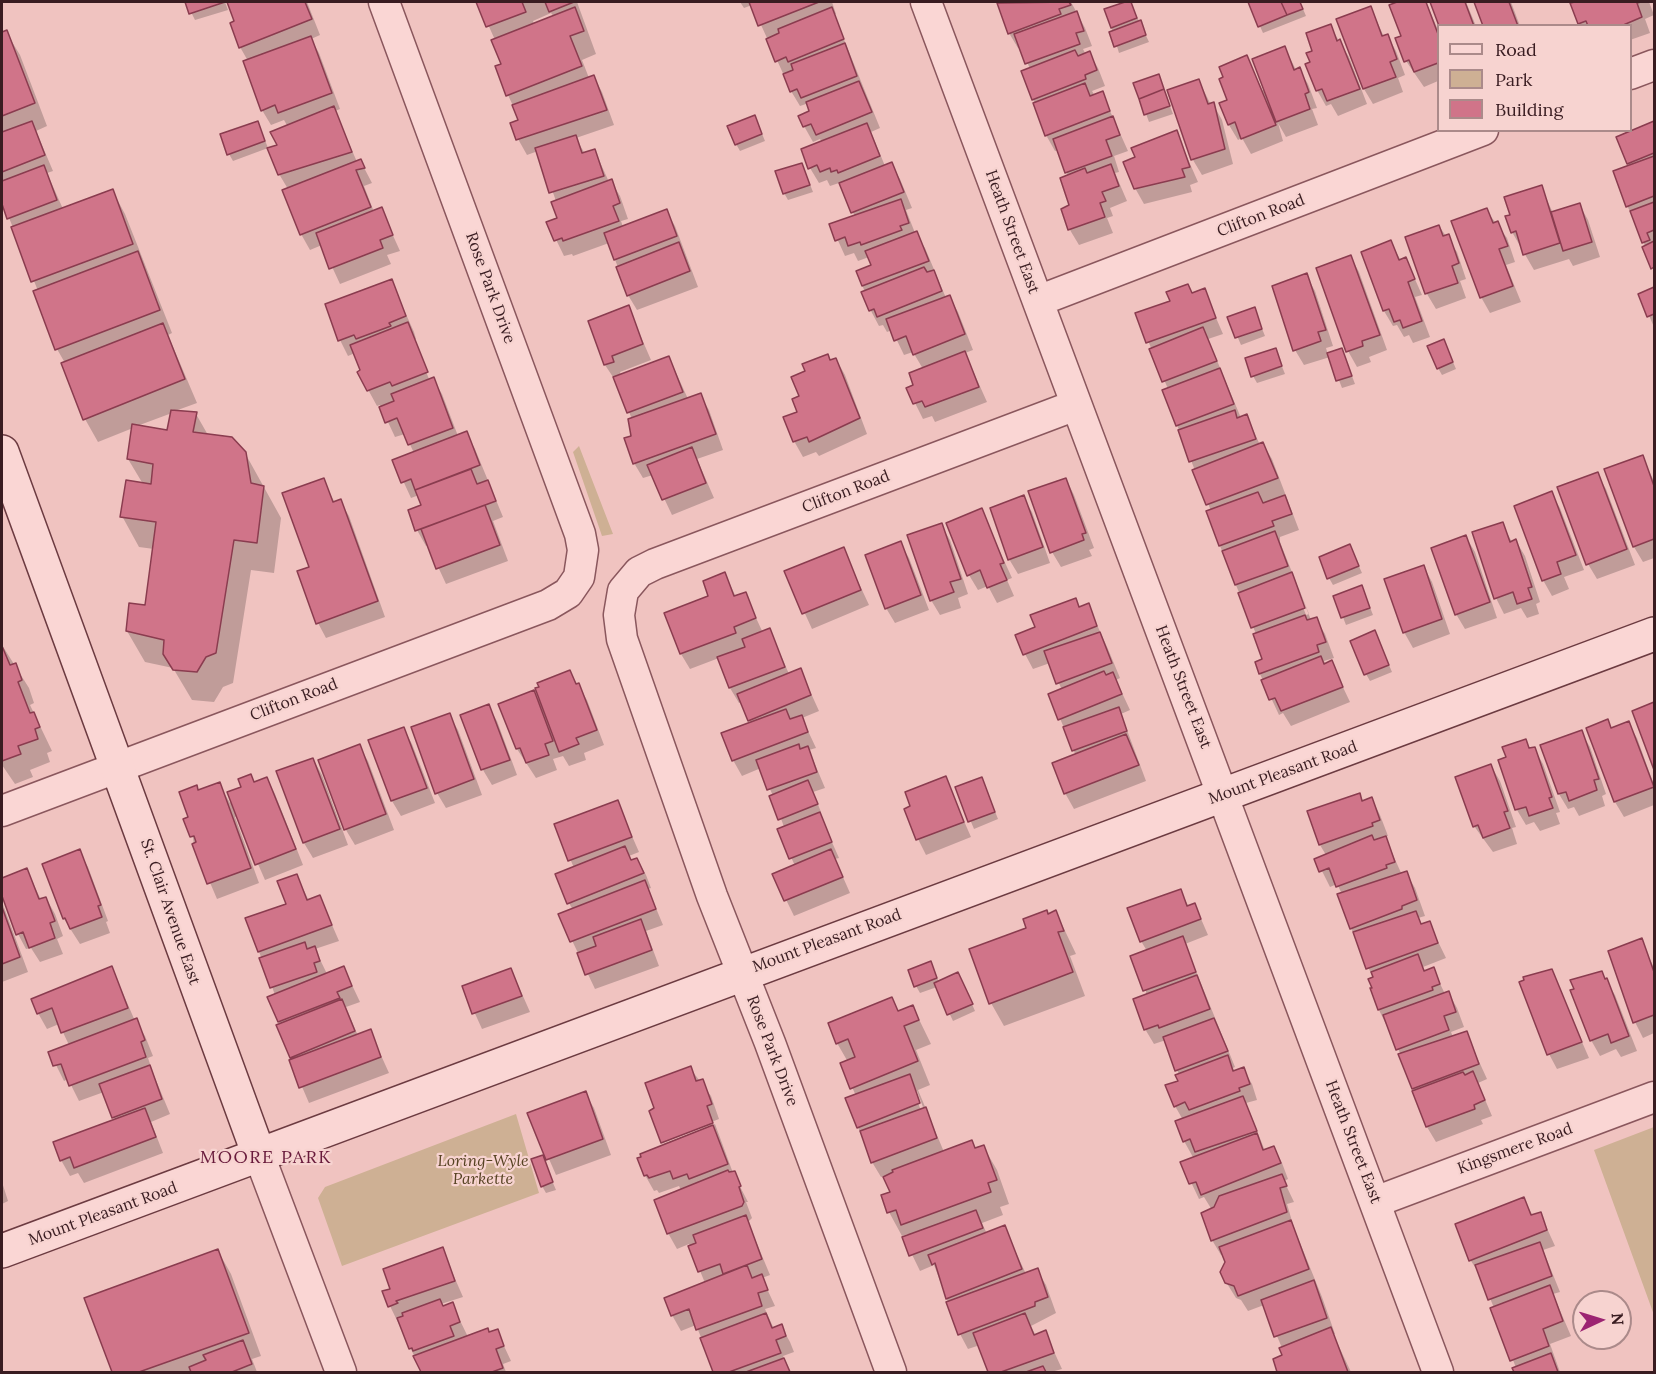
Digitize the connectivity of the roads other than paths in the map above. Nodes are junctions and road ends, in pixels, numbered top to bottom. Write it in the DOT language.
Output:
graph roads {
  1 [pos="384,2"];
  2 [pos="926,2"];
  3 [pos="1654,65"];
  4 [pos="1632,73"];
  5 [pos="1478,132"];
  6 [pos="1038,301"];
  7 [pos="1077,405"];
  8 [pos="2,452"];
  9 [pos="579,577"];
  10 [pos="623,591"];
  11 [pos="1654,634"];
  12 [pos="118,765"];
  13 [pos="1224,796"];
  14 [pos="2,811"];
  15 [pos="741,973"];
  16 [pos="1654,1097"];
  17 [pos="259,1155"];
  18 [pos="1375,1202"];
  19 [pos="2,1251"];
  20 [pos="341,1372"];
  21 [pos="891,1372"];
  22 [pos="1438,1372"];
  1 -- 9 [label="street, Rose Park Drive"];
  2 -- 6 [label="street, Heath Street East"];
  3 -- 4 [label="street"];
  5 -- 6 [label="street, Clifton Road"];
  6 -- 7 [label="street, Heath Street East"];
  7 -- 10 [label="street, Clifton Road"];
  7 -- 13 [label="street, Heath Street East"];
  8 -- 12 [label="main road, St. Clair Avenue East"];
  9 -- 12 [label="street, Clifton Road"];
  10 -- 15 [label="street, Rose Park Drive"];
  11 -- 13 [label="main road, Mount Pleasant Road"];
  12 -- 14 [label="street, Clifton Road"];
  12 -- 17 [label="main road, St. Clair Avenue East"];
  13 -- 15 [label="main road, Mount Pleasant Road"];
  13 -- 18 [label="street, Heath Street East"];
  15 -- 17 [label="main road, Mount Pleasant Road"];
  15 -- 21 [label="street, Rose Park Drive"];
  16 -- 18 [label="street, Kingsmere Road"];
  17 -- 19 [label="main road, Mount Pleasant Road"];
  17 -- 20 [label="street, St. Clair Avenue East"];
  18 -- 22 [label="street, Heath Street East"];
}
